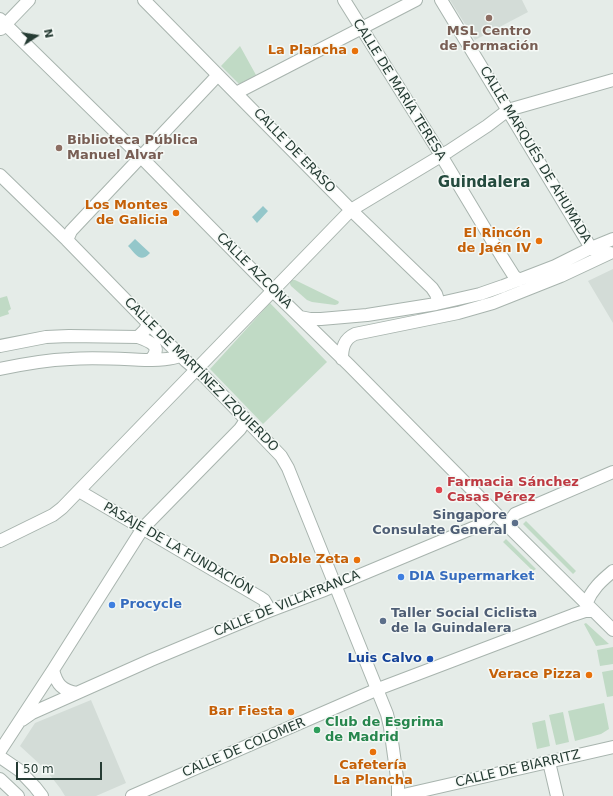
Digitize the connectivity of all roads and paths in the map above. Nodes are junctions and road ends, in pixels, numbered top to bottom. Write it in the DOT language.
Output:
graph roads {
  1 [pos="29,0"];
  2 [pos="144,0"];
  3 [pos="344,0"];
  4 [pos="416,0"];
  5 [pos="441,0"];
  6 [pos="2,25"];
  7 [pos="361,29"];
  8 [pos="218,75"];
  9 [pos="613,80"];
  10 [pos="236,93"];
  11 [pos="508,110"];
  12 [pos="441,156"];
  13 [pos="141,157"];
  14 [pos="0,175"];
  15 [pos="351,210"];
  16 [pos="613,239"];
  17 [pos="67,240"];
  18 [pos="591,248"];
  19 [pos="610,253"];
  20 [pos="519,280"];
  21 [pos="273,291"];
  22 [pos="436,304"];
  23 [pos="300,317"];
  24 [pos="148,323"];
  25 [pos="138,337"];
  26 [pos="0,346"];
  27 [pos="181,355"];
  28 [pos="342,359"];
  29 [pos="150,360"];
  30 [pos="0,369"];
  31 [pos="196,370"];
  32 [pos="246,420"];
  33 [pos="613,472"];
  34 [pos="79,491"];
  35 [pos="492,510"];
  36 [pos="507,525"];
  37 [pos="142,528"];
  38 [pos="0,541"];
  39 [pos="613,570"];
  40 [pos="336,585"];
  41 [pos="589,607"];
  42 [pos="264,613"];
  43 [pos="613,630"];
  44 [pos="53,670"];
  45 [pos="378,690"];
  46 [pos="77,693"];
  47 [pos="22,720"];
  48 [pos="613,747"];
  49 [pos="0,751"];
  50 [pos="0,757"];
  51 [pos="549,762"];
  52 [pos="0,779"];
  53 [pos="18,796"];
  54 [pos="42,796"];
  55 [pos="132,796"];
  56 [pos="399,796"];
  57 [pos="557,796"];
  1 -- 6 [label="street"];
  2 -- 8 [label="street, CALLE DE ERASO"];
  3 -- 7 [label="street, CALLE DE MARÍA TERESA"];
  4 -- 7 [label="street"];
  5 -- 11 [label="street, CALLE MARQUÉS DE AHUMADA"];
  6 -- 13 [label="street, CALLE AZCONA"];
  7 -- 10 [label="street"];
  7 -- 12 [label="street, CALLE DE MARÍA TERESA"];
  8 -- 10 [label="street, CALLE DE ERASO"];
  8 -- 13 [label="street"];
  9 -- 11 [label="street"];
  10 -- 15 [label="street, CALLE DE ERASO"];
  11 -- 12 [label="street"];
  11 -- 18 [label="street, CALLE MARQUÉS DE AHUMADA"];
  12 -- 15 [label="street"];
  12 -- 20 [label="street, CALLE DE MARÍA TERESA"];
  13 -- 17 [label="street"];
  13 -- 21 [label="street, CALLE AZCONA"];
  14 -- 17 [label="street, CALLE DE MARTÍNEZ IZQUIERDO"];
  15 -- 21 [label="street"];
  15 -- 22 [label="street, CALLE DE ERASO"];
  16 -- 18 [label="street"];
  17 -- 24 [label="street, CALLE DE MARTÍNEZ IZQUIERDO"];
  18 -- 19 [label="street"];
  18 -- 20 [label="street"];
  19 -- 28 [label="street"];
  20 -- 22 [label="street"];
  21 -- 23 [label="street, CALLE AZCONA"];
  21 -- 31 [label="street"];
  22 -- 23 [label="street"];
  23 -- 28 [label="street, CALLE AZCONA"];
  24 -- 25 [label="street"];
  24 -- 27 [label="street, CALLE DE MARTÍNEZ IZQUIERDO"];
  25 -- 26 [label="street"];
  25 -- 29 [label="street"];
  27 -- 29 [label="street"];
  27 -- 31 [label="street, CALLE DE MARTÍNEZ IZQUIERDO"];
  28 -- 35 [label="street, CALLE AZCONA"];
  29 -- 30 [label="street"];
  31 -- 32 [label="street, CALLE DE MARTÍNEZ IZQUIERDO"];
  31 -- 34 [label="street"];
  32 -- 37 [label="street"];
  32 -- 40 [label="street, CALLE DE MARTÍNEZ IZQUIERDO"];
  33 -- 36 [label="street"];
  34 -- 37 [label="street, PASAJE DE LA FUNDACIÓN"];
  34 -- 38 [label="street"];
  35 -- 36 [label="street, CALLE AZCONA"];
  35 -- 40 [label="street, CALLE DE VILLAFRANCA"];
  36 -- 41 [label="street, CALLE AZCONA"];
  37 -- 42 [label="street, PASAJE DE LA FUNDACIÓN"];
  37 -- 44 [label="street"];
  39 -- 41 [label="street"];
  40 -- 42 [label="street, CALLE DE VILLAFRANCA"];
  40 -- 45 [label="street, CALLE DE MARTÍNEZ IZQUIERDO"];
  41 -- 43 [label="street, CALLE AZCONA"];
  41 -- 45 [label="street, CALLE DE COLOMER"];
  42 -- 46 [label="street, CALLE DE VILLAFRANCA"];
  44 -- 46 [label="street"];
  44 -- 47 [label="street"];
  45 -- 55 [label="street, CALLE DE COLOMER"];
  45 -- 56 [label="street, CALLE DE MARTÍNEZ IZQUIERDO"];
  46 -- 47 [label="street, CALLE DE VILLAFRANCA"];
  47 -- 49 [label="street"];
  48 -- 51 [label="street, CALLE DE BIARRITZ"];
  50 -- 54 [label="street"];
  51 -- 56 [label="street, CALLE DE BIARRITZ"];
  51 -- 57 [label="street"];
  52 -- 53 [label="street"];
}
